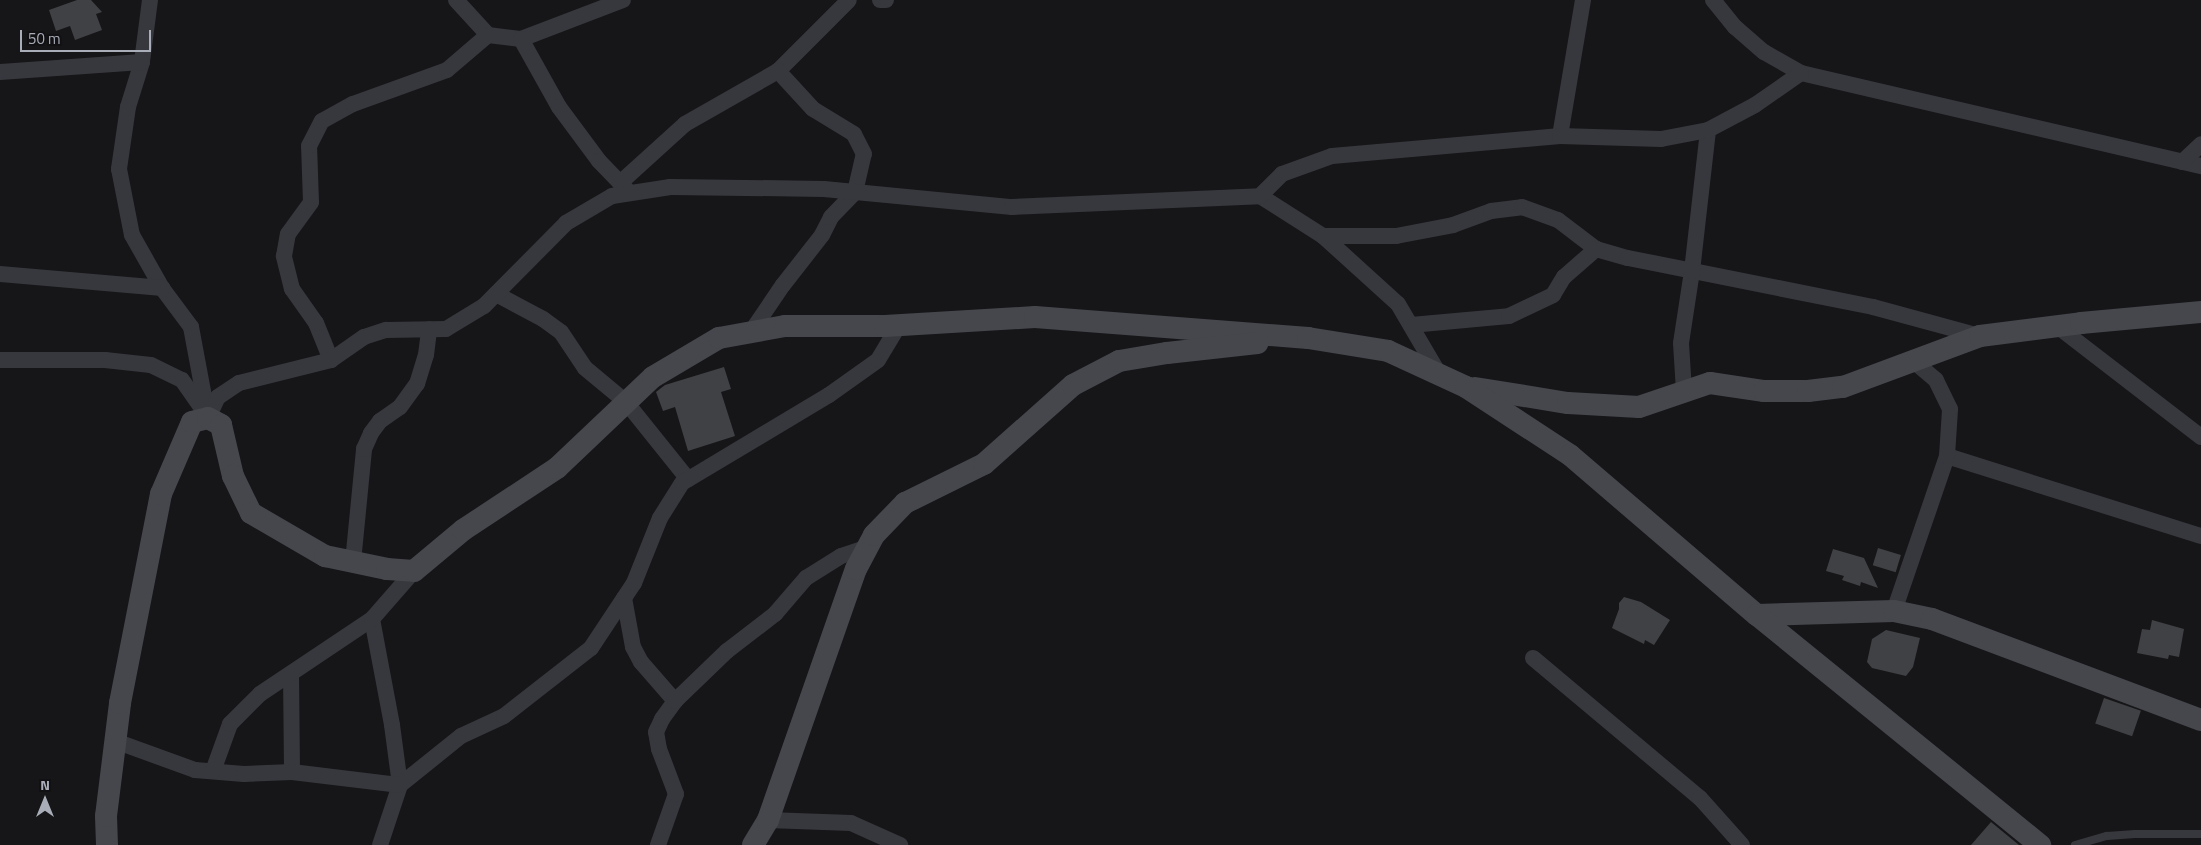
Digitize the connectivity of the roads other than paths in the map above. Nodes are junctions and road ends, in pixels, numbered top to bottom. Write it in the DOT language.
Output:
graph roads {
  1 [pos="150,0"];
  2 [pos="456,0"];
  3 [pos="624,0"];
  4 [pos="849,0"];
  5 [pos="880,0"];
  6 [pos="886,0"];
  7 [pos="1583,0"];
  8 [pos="1713,0"];
  9 [pos="488,35"];
  10 [pos="521,39"];
  11 [pos="142,62"];
  12 [pos="778,71"];
  13 [pos="0,72"];
  14 [pos="1801,73"];
  15 [pos="1708,130"];
  16 [pos="1560,136"];
  17 [pos="2201,144"];
  18 [pos="2182,162"];
  19 [pos="2201,166"];
  20 [pos="625,188"];
  21 [pos="855,192"];
  22 [pos="1260,196"];
  23 [pos="1323,236"];
  24 [pos="1596,249"];
  25 [pos="1692,271"];
  26 [pos="0,274"];
  27 [pos="162,288"];
  28 [pos="496,294"];
  29 [pos="2201,312"];
  30 [pos="1411,325"];
  31 [pos="899,326"];
  32 [pos="2058,326"];
  33 [pos="429,329"];
  34 [pos="751,332"];
  35 [pos="1980,336"];
  36 [pos="1308,338"];
  37 [pos="0,360"];
  38 [pos="330,360"];
  39 [pos="1913,361"];
  40 [pos="1439,374"];
  41 [pos="1466,387"];
  42 [pos="1684,391"];
  43 [pos="626,402"];
  44 [pos="208,418"];
  45 [pos="2201,437"];
  46 [pos="1947,456"];
  47 [pos="688,479"];
  48 [pos="2201,536"];
  49 [pos="866,548"];
  50 [pos="354,562"];
  51 [pos="414,571"];
  52 [pos="624,598"];
  53 [pos="1894,612"];
  54 [pos="1757,615"];
  55 [pos="372,619"];
  56 [pos="1533,658"];
  57 [pos="290,674"];
  58 [pos="676,701"];
  59 [pos="2201,720"];
  60 [pos="115,741"];
  61 [pos="213,772"];
  62 [pos="292,772"];
  63 [pos="400,785"];
  64 [pos="768,820"];
  65 [pos="2201,834"];
  66 [pos="107,845"];
  67 [pos="380,845"];
  68 [pos="658,845"];
  69 [pos="753,845"];
  70 [pos="900,845"];
  71 [pos="1742,845"];
  72 [pos="2040,845"];
  73 [pos="2075,845"];
  1 -- 11 [label="street"];
  2 -- 9 [label="street"];
  3 -- 10 [label="street"];
  4 -- 12 [label="street"];
  5 -- 6 [label="street"];
  7 -- 16 [label="street"];
  8 -- 14 [label="street"];
  9 -- 10 [label="street"];
  9 -- 38 [label="street"];
  10 -- 20 [label="street"];
  11 -- 13 [label="street"];
  11 -- 27 [label="street"];
  12 -- 20 [label="street"];
  12 -- 21 [label="street"];
  14 -- 15 [label="street"];
  14 -- 18 [label="street"];
  15 -- 16 [label="street"];
  15 -- 25 [label="street"];
  16 -- 22 [label="street"];
  17 -- 18 [label="street"];
  18 -- 19 [label="street"];
  20 -- 21 [label="street"];
  20 -- 28 [label="street"];
  21 -- 22 [label="street"];
  21 -- 34 [label="street"];
  22 -- 23 [label="street"];
  23 -- 24 [label="street"];
  23 -- 30 [label="street"];
  24 -- 25 [label="street"];
  24 -- 30 [label="street"];
  25 -- 35 [label="street"];
  25 -- 42 [label="street"];
  26 -- 27 [label="street"];
  27 -- 44 [label="street"];
  28 -- 33 [label="street"];
  28 -- 43 [label="street"];
  29 -- 32 [label="street"];
  30 -- 40 [label="street"];
  31 -- 34 [label="street"];
  31 -- 36 [label="street"];
  31 -- 47 [label="street"];
  32 -- 35 [label="street"];
  32 -- 45 [label="street"];
  33 -- 38 [label="street"];
  33 -- 50 [label="street"];
  34 -- 43 [label="street"];
  35 -- 39 [label="street"];
  36 -- 40 [label="street"];
  36 -- 49 [label="street"];
  37 -- 44 [label="street"];
  38 -- 44 [label="street"];
  39 -- 42 [label="street"];
  39 -- 46 [label="street"];
  40 -- 41 [label="street"];
  41 -- 42 [label="street"];
  41 -- 54 [label="street"];
  43 -- 47 [label="street"];
  43 -- 51 [label="street"];
  44 -- 50 [label="street"];
  44 -- 60 [label="street"];
  46 -- 48 [label="street"];
  46 -- 53 [label="street"];
  47 -- 52 [label="street"];
  49 -- 58 [label="street"];
  49 -- 64 [label="street"];
  50 -- 51 [label="street"];
  51 -- 55 [label="street"];
  52 -- 58 [label="street"];
  52 -- 63 [label="street"];
  53 -- 54 [label="street"];
  53 -- 59 [label="street"];
  54 -- 72 [label="street"];
  55 -- 57 [label="street"];
  55 -- 63 [label="street"];
  56 -- 71 [label="street"];
  57 -- 61 [label="street"];
  57 -- 62 [label="street"];
  58 -- 68 [label="street"];
  60 -- 61 [label="street"];
  60 -- 66 [label="street"];
  61 -- 62 [label="street"];
  62 -- 63 [label="street"];
  63 -- 67 [label="street"];
  64 -- 69 [label="street"];
  64 -- 70 [label="street"];
  65 -- 73 [label="lane"];
}
